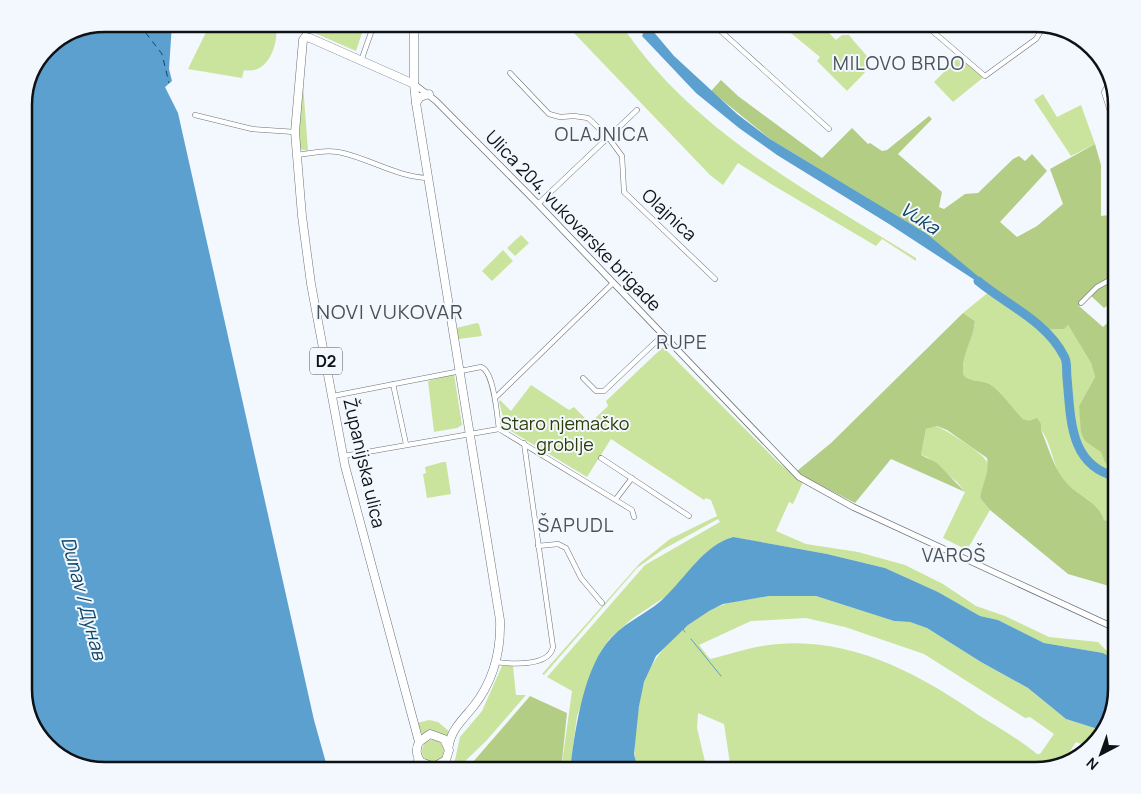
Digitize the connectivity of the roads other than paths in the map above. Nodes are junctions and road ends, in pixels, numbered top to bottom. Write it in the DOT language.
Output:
graph roads {
  1 [pos="305,32"];
  2 [pos="371,32"];
  3 [pos="414,32"];
  4 [pos="722,32"];
  5 [pos="933,32"];
  6 [pos="1040,32"];
  7 [pos="305,37"];
  8 [pos="361,61"];
  9 [pos="510,73"];
  10 [pos="414,84"];
  11 [pos="1106,88"];
  12 [pos="428,94"];
  13 [pos="416,103"];
  14 [pos="1108,105"];
  15 [pos="637,110"];
  16 [pos="195,115"];
  17 [pos="829,129"];
  18 [pos="296,132"];
  19 [pos="608,137"];
  20 [pos="297,155"];
  21 [pos="428,178"];
  22 [pos="538,204"];
  23 [pos="715,279"];
  24 [pos="1108,280"];
  25 [pos="613,283"];
  26 [pos="1081,303"];
  27 [pos="663,335"];
  28 [pos="460,371"];
  29 [pos="583,378"];
  30 [pos="393,384"];
  31 [pos="333,396"];
  32 [pos="495,398"];
  33 [pos="499,429"];
  34 [pos="470,434"];
  35 [pos="524,443"];
  36 [pos="406,444"];
  37 [pos="344,456"];
  38 [pos="601,458"];
  39 [pos="632,478"];
  40 [pos="616,499"];
  41 [pos="689,516"];
  42 [pos="634,517"];
  43 [pos="538,546"];
  44 [pos="602,603"];
  45 [pos="1108,625"];
  46 [pos="495,662"];
  47 [pos="419,742"];
  48 [pos="449,745"];
  49 [pos="426,762"];
  50 [pos="436,762"];
  1 -- 7 [label="street"];
  2 -- 8 [label="street"];
  3 -- 10 [label="main road"];
  4 -- 17 [label="street"];
  5 -- 6 [label="street"];
  7 -- 8 [label="main road"];
  7 -- 18 [label="main road, Županijska ulica / D2"];
  8 -- 10 [label="main road"];
  9 -- 19 [label="street, Olajnica"];
  10 -- 12 [label="street, Ulica 204. vukovarske brigade"];
  10 -- 13 [label="main road"];
  11 -- 14 [label="street"];
  12 -- 13 [label="main road"];
  12 -- 22 [label="street, Ulica 204. vukovarske brigade"];
  13 -- 21 [label="main road"];
  15 -- 19 [label="street"];
  16 -- 18 [label="street"];
  18 -- 20 [label="main road, Županijska ulica / D2"];
  19 -- 22 [label="street"];
  19 -- 23 [label="street, Olajnica"];
  20 -- 21 [label="street"];
  20 -- 31 [label="main road, Županijska ulica / D2"];
  21 -- 28 [label="main road"];
  22 -- 25 [label="street, Ulica 204. vukovarske brigade"];
  24 -- 26 [label="street"];
  25 -- 27 [label="street, Ulica 204. vukovarske brigade"];
  25 -- 32 [label="street"];
  27 -- 29 [label="street"];
  27 -- 45 [label="street, Ulica 204. vukovarske brigade"];
  28 -- 30 [label="street"];
  28 -- 32 [label="street"];
  28 -- 34 [label="main road"];
  30 -- 31 [label="street"];
  30 -- 36 [label="street"];
  31 -- 37 [label="main road, Županijska ulica / D2"];
  32 -- 33 [label="street"];
  33 -- 34 [label="street"];
  33 -- 35 [label="street"];
  34 -- 36 [label="street"];
  34 -- 46 [label="main road"];
  35 -- 40 [label="street"];
  35 -- 43 [label="street"];
  36 -- 37 [label="street"];
  37 -- 47 [label="main road, Županijska ulica / D2"];
  38 -- 39 [label="street"];
  39 -- 40 [label="street"];
  39 -- 41 [label="street"];
  40 -- 42 [label="street"];
  43 -- 44 [label="street"];
  43 -- 46 [label="street"];
  46 -- 48 [label="main road"];
  47 -- 48 [label="main road"];
  47 -- 49 [label="main road, D2"];
  48 -- 50 [label="main road"];
}
